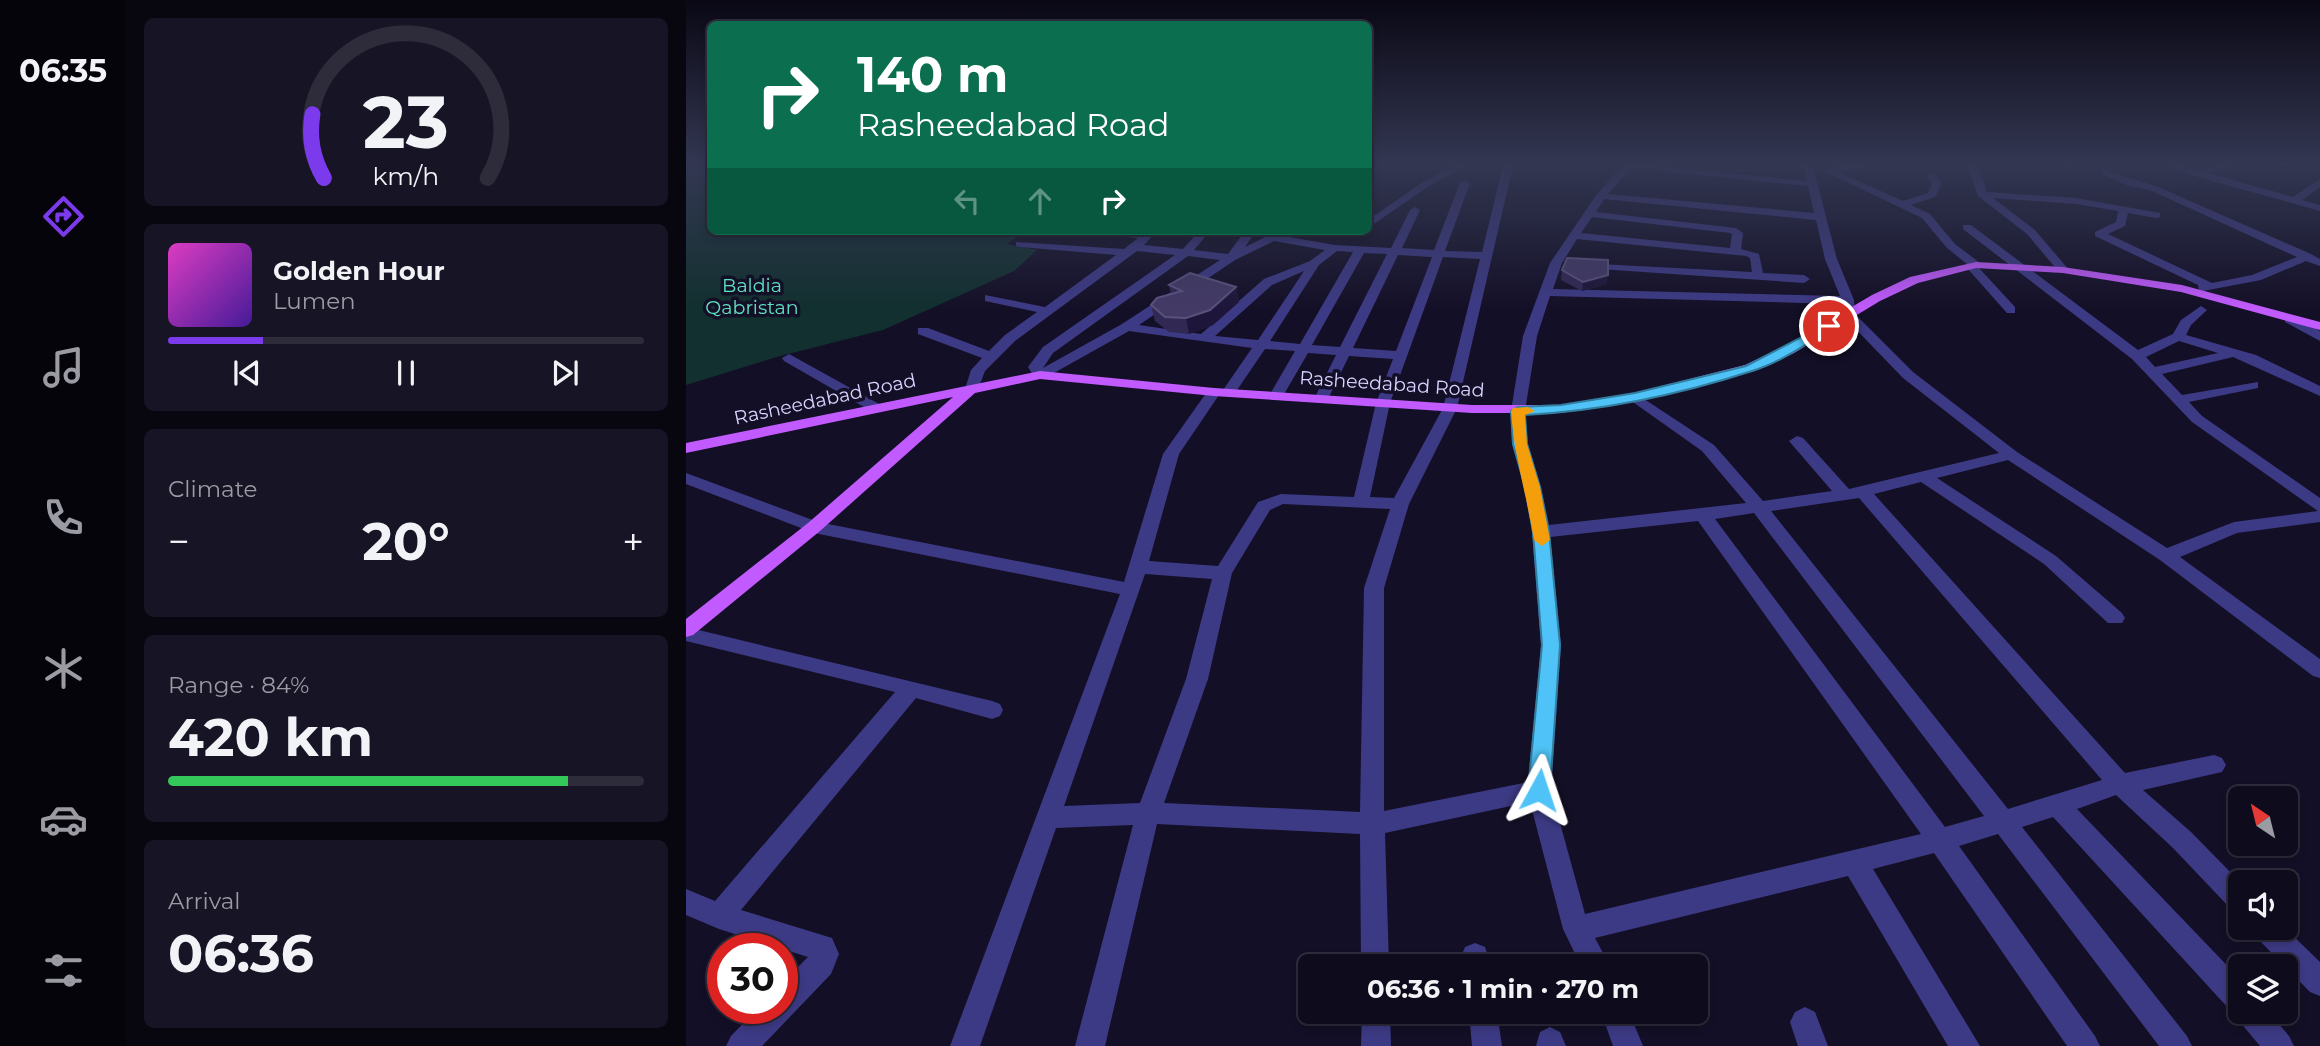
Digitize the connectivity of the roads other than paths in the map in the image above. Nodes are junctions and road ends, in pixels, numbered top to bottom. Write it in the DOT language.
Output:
graph roads {
  1 [pos="1387,212"];
  2 [pos="1414,212"];
  3 [pos="1455,212"];
  4 [pos="1496,212"];
  5 [pos="1766,212"];
  6 [pos="1818,212"];
  7 [pos="1919,212"];
  8 [pos="2005,212"];
  9 [pos="2123,212"];
  10 [pos="2138,212"];
  11 [pos="2205,212"];
  12 [pos="1589,214"];
  13 [pos="2156,215"];
  14 [pos="1820,217"];
  15 [pos="1372,222"];
  16 [pos="1966,227"];
  17 [pos="1147,235"];
  18 [pos="1202,235"];
  19 [pos="1248,235"];
  20 [pos="1278,235"];
  21 [pos="1284,235"];
  22 [pos="1574,236"];
  23 [pos="1020,244"];
  24 [pos="1335,248"];
  25 [pos="1361,249"];
  26 [pos="1131,250"];
  27 [pos="1188,251"];
  28 [pos="1396,251"];
  29 [pos="1735,251"];
  30 [pos="1440,254"];
  31 [pos="1485,256"];
  32 [pos="2307,256"];
  33 [pos="1231,258"];
  34 [pos="1314,263"];
  35 [pos="1556,263"];
  36 [pos="2320,263"];
  37 [pos="1974,266"];
  38 [pos="2015,266"];
  39 [pos="2063,270"];
  40 [pos="1758,276"];
  41 [pos="1804,279"];
  42 [pos="2212,287"];
  43 [pos="2182,289"];
  44 [pos="1546,292"];
  45 [pos="989,298"];
  46 [pos="1849,307"];
  47 [pos="2011,310"];
  48 [pos="2201,310"];
  49 [pos="1047,312"];
  50 [pos="2290,319"];
  51 [pos="2320,326"];
  52 [pos="1127,327"];
  53 [pos="923,331"];
  54 [pos="2178,337"];
  55 [pos="2320,337"];
  56 [pos="1203,339"];
  57 [pos="1259,345"];
  58 [pos="1302,348"];
  59 [pos="1344,351"];
  60 [pos="2236,353"];
  61 [pos="1401,355"];
  62 [pos="2137,356"];
  63 [pos="991,357"];
  64 [pos="789,358"];
  65 [pos="2152,372"];
  66 [pos="1040,375"];
  67 [pos="2253,385"];
  68 [pos="972,389"];
  69 [pos="1221,392"];
  70 [pos="2320,392"];
  71 [pos="1276,396"];
  72 [pos="1635,397"];
  73 [pos="1321,399"];
  74 [pos="2179,400"];
  75 [pos="1383,403"];
  76 [pos="876,408"];
  77 [pos="1450,408"];
  78 [pos="1518,411"];
  79 [pos="1797,441"];
  80 [pos="686,448"];
  81 [pos="2011,455"];
  82 [pos="1924,477"];
  83 [pos="686,478"];
  84 [pos="1854,493"];
  85 [pos="2316,499"];
  86 [pos="1361,502"];
  87 [pos="1400,504"];
  88 [pos="1758,505"];
  89 [pos="1703,515"];
  90 [pos="2320,516"];
  91 [pos="814,527"];
  92 [pos="1541,532"];
  93 [pos="2166,556"];
  94 [pos="1137,567"];
  95 [pos="1223,573"];
  96 [pos="1130,590"];
  97 [pos="2115,618"];
  98 [pos="686,632"];
  99 [pos="2320,670"];
  100 [pos="911,688"];
  101 [pos="992,710"];
  102 [pos="2214,765"];
  103 [pos="2120,784"];
  104 [pos="1539,790"];
  105 [pos="2058,806"];
  106 [pos="1148,813"];
  107 [pos="1048,818"];
  108 [pos="2002,821"];
  109 [pos="1373,824"];
  110 [pos="1939,839"];
  111 [pos="1854,862"];
  112 [pos="2228,888"];
  113 [pos="686,902"];
  114 [pos="719,916"];
  115 [pos="1576,929"];
  116 [pos="773,933"];
  117 [pos="2278,940"];
  118 [pos="798,941"];
  119 [pos="1375,954"];
  120 [pos="1590,954"];
  121 [pos="2320,982"];
  122 [pos="798,987"];
  123 [pos="2228,987"];
  124 [pos="762,1024"];
  125 [pos="1376,1024"];
  126 [pos="1484,1024"];
  127 [pos="1620,1024"];
  128 [pos="2260,1024"];
  129 [pos="741,1046"];
  130 [pos="965,1046"];
  131 [pos="1090,1046"];
  132 [pos="1376,1046"];
  133 [pos="1487,1046"];
  134 [pos="1628,1046"];
  135 [pos="1965,1046"];
  136 [pos="2085,1046"];
  137 [pos="2177,1046"];
  138 [pos="2279,1046"];
  1 -- 15 [label="street"];
  2 -- 28 [label="street"];
  3 -- 30 [label="street"];
  4 -- 31 [label="street"];
  5 -- 14 [label="street"];
  6 -- 14 [label="street"];
  7 -- 37 [label="street"];
  8 -- 39 [label="street"];
  9 -- 42 [label="street"];
  10 -- 13 [label="street"];
  11 -- 32 [label="street"];
  12 -- 22 [label="street"];
  12 -- 29 [label="street"];
  14 -- 46 [label="street"];
  16 -- 38 [label="street"];
  17 -- 26 [label="street"];
  18 -- 27 [label="street"];
  19 -- 33 [label="street"];
  20 -- 33 [label="street"];
  21 -- 24 [label="street"];
  22 -- 29 [label="street"];
  22 -- 35 [label="street"];
  23 -- 26 [label="street"];
  24 -- 25 [label="street"];
  24 -- 34 [label="street"];
  25 -- 28 [label="street"];
  25 -- 58 [label="street"];
  26 -- 27 [label="street"];
  26 -- 49 [label="street"];
  27 -- 33 [label="street"];
  27 -- 66 [label="street"];
  28 -- 30 [label="street"];
  28 -- 59 [label="street"];
  29 -- 40 [label="street"];
  30 -- 31 [label="street"];
  30 -- 61 [label="street"];
  31 -- 77 [label="street"];
  32 -- 36 [label="street"];
  32 -- 42 [label="street"];
  33 -- 52 [label="street"];
  34 -- 56 [label="street"];
  34 -- 57 [label="street"];
  35 -- 40 [label="street"];
  35 -- 44 [label="street"];
  37 -- 38 [label="main road, Rasheedabad Road"];
  37 -- 46 [label="main road, Rasheedabad Road"];
  37 -- 47 [label="street"];
  38 -- 39 [label="main road, Rasheedabad Road"];
  38 -- 62 [label="street"];
  39 -- 43 [label="main road, Rasheedabad Road"];
  40 -- 41 [label="street"];
  42 -- 43 [label="street"];
  43 -- 50 [label="main road, Rasheedabad Road"];
  44 -- 46 [label="street"];
  44 -- 78 [label="street"];
  45 -- 49 [label="street"];
  46 -- 72 [label="main road, Rasheedabad Road"];
  46 -- 81 [label="street"];
  48 -- 54 [label="street"];
  49 -- 63 [label="street"];
  50 -- 51 [label="main road, Rasheedabad Road"];
  50 -- 55 [label="street"];
  52 -- 56 [label="street"];
  52 -- 66 [label="street"];
  53 -- 63 [label="street"];
  54 -- 60 [label="street"];
  54 -- 62 [label="street"];
  56 -- 57 [label="street"];
  57 -- 58 [label="street"];
  57 -- 69 [label="street"];
  58 -- 59 [label="street"];
  58 -- 71 [label="street"];
  59 -- 61 [label="street"];
  59 -- 73 [label="street"];
  60 -- 65 [label="street"];
  60 -- 70 [label="street"];
  61 -- 75 [label="street"];
  62 -- 65 [label="street"];
  63 -- 68 [label="street"];
  64 -- 76 [label="street"];
  65 -- 74 [label="street"];
  66 -- 68 [label="main road, Rasheedabad Road"];
  66 -- 69 [label="main road, Rasheedabad Road"];
  67 -- 74 [label="street"];
  68 -- 76 [label="main road, Rasheedabad Road"];
  68 -- 91 [label="main road"];
  69 -- 71 [label="main road, Rasheedabad Road"];
  69 -- 94 [label="street"];
  71 -- 73 [label="main road, Rasheedabad Road"];
  72 -- 78 [label="main road, Rasheedabad Road"];
  72 -- 88 [label="street"];
  73 -- 75 [label="main road, Rasheedabad Road"];
  74 -- 85 [label="street"];
  75 -- 77 [label="main road, Rasheedabad Road"];
  75 -- 86 [label="street"];
  76 -- 80 [label="main road, Rasheedabad Road"];
  77 -- 78 [label="main road, Rasheedabad Road"];
  77 -- 87 [label="street"];
  78 -- 92 [label="street"];
  79 -- 84 [label="street"];
  81 -- 82 [label="street"];
  81 -- 93 [label="street"];
  82 -- 84 [label="street"];
  82 -- 97 [label="street"];
  83 -- 91 [label="street"];
  84 -- 88 [label="street"];
  84 -- 103 [label="street"];
  86 -- 87 [label="street"];
  86 -- 95 [label="street"];
  87 -- 109 [label="street"];
  88 -- 89 [label="street"];
  88 -- 108 [label="street"];
  89 -- 92 [label="street"];
  89 -- 110 [label="street"];
  90 -- 93 [label="street"];
  91 -- 96 [label="street"];
  91 -- 98 [label="main road"];
  92 -- 104 [label="street"];
  93 -- 99 [label="street"];
  94 -- 95 [label="street"];
  94 -- 96 [label="street"];
  95 -- 106 [label="street"];
  96 -- 107 [label="street"];
  98 -- 100 [label="street"];
  100 -- 101 [label="street"];
  100 -- 114 [label="street"];
  102 -- 103 [label="street"];
  103 -- 105 [label="street"];
  103 -- 112 [label="street"];
  104 -- 109 [label="street"];
  104 -- 115 [label="street"];
  105 -- 108 [label="street"];
  105 -- 123 [label="street"];
  106 -- 107 [label="street"];
  106 -- 109 [label="street"];
  106 -- 131 [label="street"];
  107 -- 130 [label="street"];
  108 -- 110 [label="street"];
  108 -- 137 [label="street"];
  109 -- 119 [label="street"];
  110 -- 111 [label="street"];
  110 -- 136 [label="street"];
  111 -- 115 [label="street"];
  111 -- 135 [label="street"];
  113 -- 114 [label="street"];
  114 -- 116 [label="street"];
  115 -- 120 [label="street"];
  117 -- 121 [label="street"];
  118 -- 122 [label="street"];
  124 -- 129 [label="street"];
  125 -- 132 [label="street"];
  126 -- 133 [label="street"];
  127 -- 134 [label="street"];
  128 -- 138 [label="street"];
}
